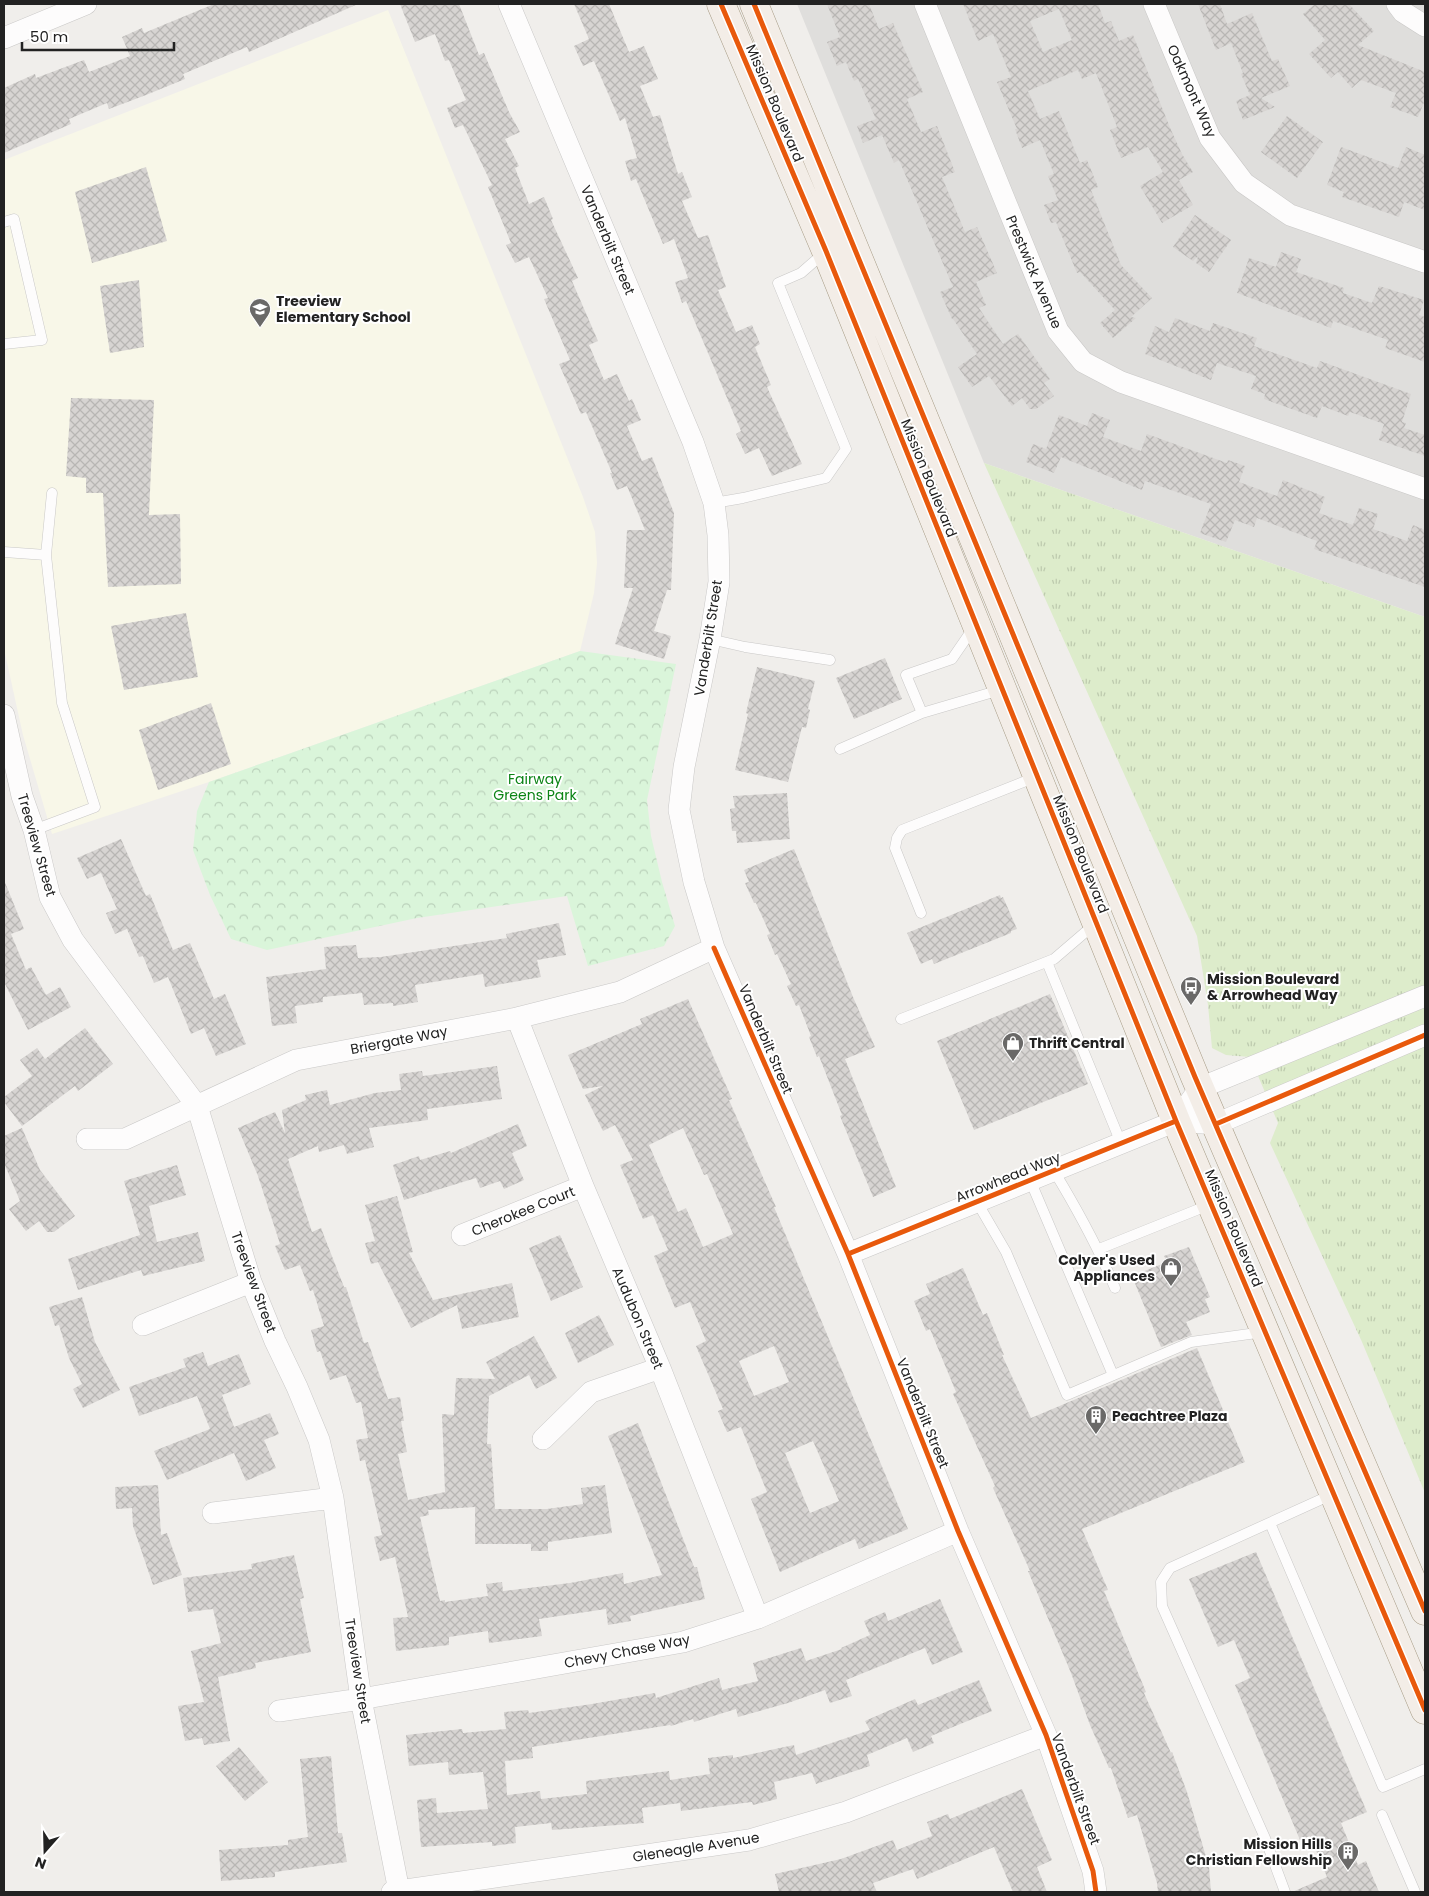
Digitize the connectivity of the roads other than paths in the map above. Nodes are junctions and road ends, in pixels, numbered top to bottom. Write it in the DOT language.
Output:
graph roads {
  1 [pos="86,4"];
  2 [pos="509,4"];
  3 [pos="721,4"];
  4 [pos="754,4"];
  5 [pos="925,4"];
  6 [pos="1154,4"];
  7 [pos="1397,4"];
  8 [pos="1425,26"];
  9 [pos="4,38"];
  10 [pos="4,222"];
  11 [pos="826,251"];
  12 [pos="1425,262"];
  13 [pos="4,344"];
  14 [pos="1425,489"];
  15 [pos="52,493"];
  16 [pos="714,503"];
  17 [pos="4,552"];
  18 [pos="46,555"];
  19 [pos="976,624"];
  20 [pos="710,639"];
  21 [pos="830,660"];
  22 [pos="1002,690"];
  23 [pos="922,714"];
  24 [pos="4,715"];
  25 [pos="840,749"];
  26 [pos="1037,777"];
  27 [pos="34,830"];
  28 [pos="921,913"];
  29 [pos="1096,923"];
  30 [pos="714,948"];
  31 [pos="1047,962"];
  32 [pos="1425,996"];
  33 [pos="517,1018"];
  34 [pos="901,1019"];
  35 [pos="1425,1035"];
  36 [pos="1200,1088"];
  37 [pos="197,1106"];
  38 [pos="1176,1121"];
  39 [pos="1216,1124"];
  40 [pos="87,1139"];
  41 [pos="1121,1143"];
  42 [pos="1054,1171"];
  43 [pos="1030,1180"];
  44 [pos="584,1186"];
  45 [pos="977,1202"];
  46 [pos="1211,1204"];
  47 [pos="462,1235"];
  48 [pos="1099,1249"];
  49 [pos="848,1254"];
  50 [pos="251,1282"];
  51 [pos="1115,1288"];
  52 [pos="143,1324"];
  53 [pos="1265,1332"];
  54 [pos="660,1368"];
  55 [pos="1113,1375"];
  56 [pos="543,1439"];
  57 [pos="1334,1494"];
  58 [pos="333,1498"];
  59 [pos="213,1513"];
  60 [pos="1270,1523"];
  61 [pos="958,1531"];
  62 [pos="1425,1611"];
  63 [pos="758,1618"];
  64 [pos="361,1700"];
  65 [pos="1425,1710"];
  66 [pos="278,1711"];
  67 [pos="1046,1735"];
  68 [pos="1425,1770"];
  69 [pos="1382,1815"];
  70 [pos="395,1892"];
  71 [pos="1096,1892"];
  72 [pos="1285,1892"];
  73 [pos="1415,1892"];
  1 -- 9 [label="street"];
  2 -- 16 [label="street, Vanderbilt Street"];
  3 -- 11 [label="main road, Mission Boulevard"];
  4 -- 36 [label="main road, Mission Boulevard"];
  5 -- 14 [label="street, Prestwick Avenue"];
  6 -- 12 [label="street, Oakmont Way"];
  7 -- 8 [label="street"];
  10 -- 13 [label="lane"];
  11 -- 16 [label="lane"];
  11 -- 19 [label="main road, Mission Boulevard"];
  15 -- 18 [label="lane"];
  16 -- 20 [label="street, Vanderbilt Street"];
  17 -- 18 [label="lane"];
  18 -- 27 [label="lane"];
  19 -- 22 [label="main road, Mission Boulevard"];
  19 -- 23 [label="lane"];
  20 -- 21 [label="lane"];
  20 -- 30 [label="street, Vanderbilt Street"];
  22 -- 23 [label="lane"];
  22 -- 26 [label="main road, Mission Boulevard"];
  23 -- 25 [label="lane"];
  24 -- 27 [label="street, Treeview Street"];
  26 -- 28 [label="lane"];
  26 -- 29 [label="main road, Mission Boulevard"];
  27 -- 37 [label="street, Treeview Street"];
  29 -- 31 [label="lane"];
  29 -- 38 [label="main road, Mission Boulevard"];
  30 -- 33 [label="street, Briergate Way"];
  30 -- 49 [label="street, Vanderbilt Street"];
  31 -- 34 [label="lane"];
  31 -- 41 [label="lane"];
  32 -- 36 [label="street"];
  33 -- 37 [label="street, Briergate Way"];
  33 -- 44 [label="street, Audubon Street"];
  35 -- 39 [label="street, Arrowhead Way"];
  36 -- 38 [label="street"];
  36 -- 39 [label="main road, Mission Boulevard"];
  37 -- 40 [label="street, Briergate Way"];
  37 -- 50 [label="street, Treeview Street"];
  38 -- 39 [label="street, Arrowhead Way"];
  38 -- 41 [label="street, Arrowhead Way"];
  38 -- 46 [label="main road, Mission Boulevard"];
  39 -- 62 [label="main road, Mission Boulevard"];
  41 -- 42 [label="street, Arrowhead Way"];
  42 -- 43 [label="street, Arrowhead Way"];
  42 -- 48 [label="lane"];
  43 -- 45 [label="street, Arrowhead Way"];
  43 -- 55 [label="lane"];
  44 -- 47 [label="street, Cherokee Court"];
  44 -- 54 [label="street, Audubon Street"];
  45 -- 49 [label="street, Arrowhead Way"];
  45 -- 55 [label="lane"];
  46 -- 48 [label="lane"];
  46 -- 53 [label="main road, Mission Boulevard"];
  48 -- 51 [label="lane"];
  49 -- 61 [label="street, Vanderbilt Street"];
  50 -- 52 [label="street"];
  50 -- 58 [label="street, Treeview Street"];
  53 -- 55 [label="lane"];
  53 -- 57 [label="main road, Mission Boulevard"];
  54 -- 56 [label="street"];
  54 -- 63 [label="street, Audubon Street"];
  57 -- 60 [label="lane"];
  57 -- 65 [label="main road, Mission Boulevard"];
  58 -- 59 [label="street"];
  58 -- 64 [label="street, Treeview Street"];
  60 -- 68 [label="lane"];
  60 -- 72 [label="lane"];
  61 -- 63 [label="street, Chevy Chase Way"];
  61 -- 67 [label="street, Vanderbilt Street"];
  63 -- 64 [label="street, Chevy Chase Way"];
  64 -- 66 [label="street, Chevy Chase Way"];
  64 -- 70 [label="street, Treeview Street"];
  67 -- 70 [label="street, Gleneagle Avenue"];
  67 -- 71 [label="street, Vanderbilt Street"];
  69 -- 73 [label="lane"];
}
